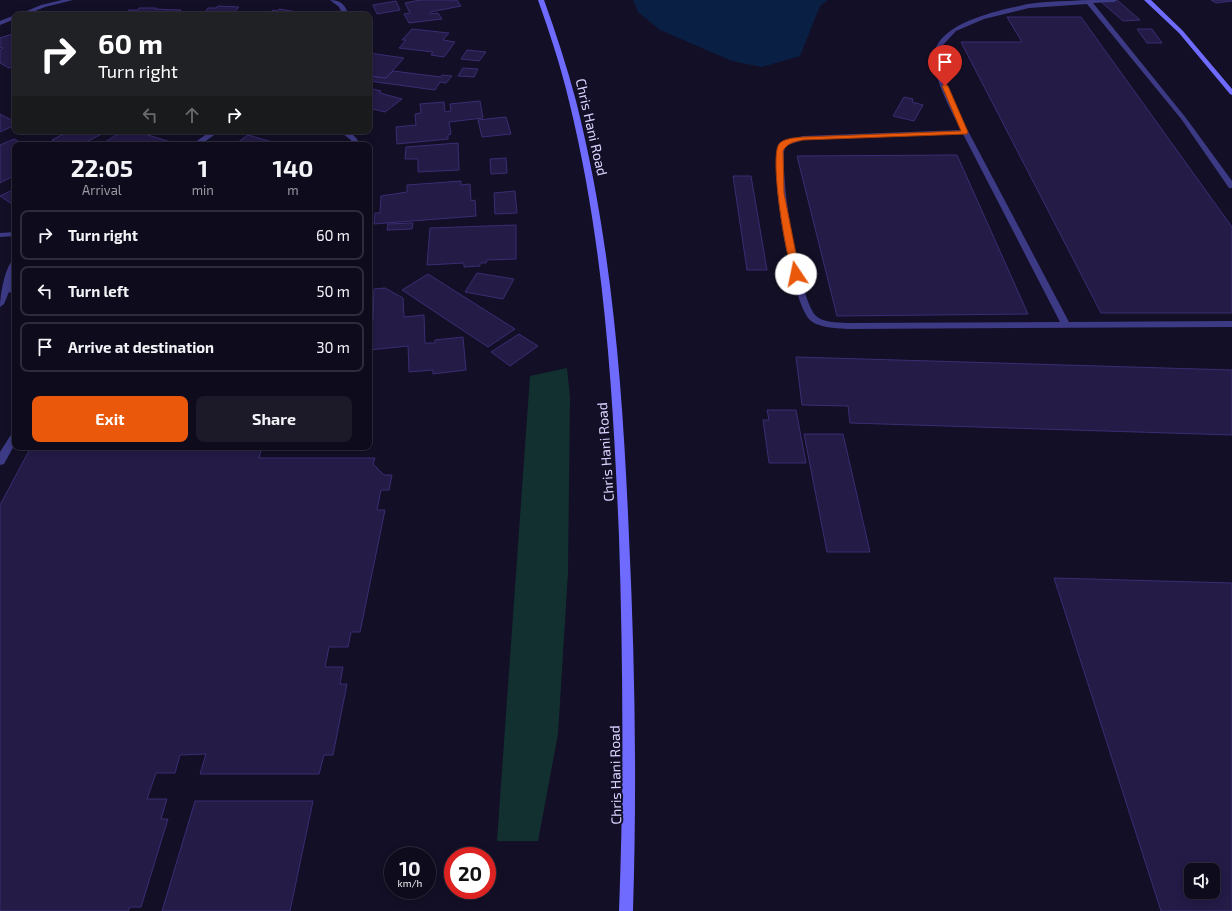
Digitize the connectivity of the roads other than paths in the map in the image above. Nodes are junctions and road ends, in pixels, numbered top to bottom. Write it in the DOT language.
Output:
graph roads {
  1 [pos="70,0"];
  2 [pos="333,0"];
  3 [pos="541,0"];
  4 [pos="1114,0"];
  5 [pos="1147,0"];
  6 [pos="1089,2"];
  7 [pos="28,12"];
  8 [pos="345,12"];
  9 [pos="12,18"];
  10 [pos="0,23"];
  11 [pos="1232,93"];
  12 [pos="965,132"];
  13 [pos="212,134"];
  14 [pos="347,134"];
  15 [pos="200,142"];
  16 [pos="355,142"];
  17 [pos="1232,186"];
  18 [pos="0,234"];
  19 [pos="12,234"];
  20 [pos="12,270"];
  21 [pos="5,287"];
  22 [pos="12,290"];
  23 [pos="0,304"];
  24 [pos="1232,324"];
  25 [pos="1066,325"];
  26 [pos="12,441"];
  27 [pos="0,461"];
  28 [pos="626,911"];
  1 -- 7 [label="street"];
  2 -- 8 [label="street"];
  3 -- 28 [label="main road, Chris Hani Road"];
  4 -- 6 [label="street"];
  5 -- 11 [label="main road"];
  6 -- 12 [label="street"];
  6 -- 17 [label="street"];
  9 -- 10 [label="street"];
  12 -- 25 [label="street"];
  12 -- 25 [label="street"];
  13 -- 15 [label="street"];
  14 -- 16 [label="street"];
  18 -- 19 [label="street"];
  20 -- 21 [label="street"];
  21 -- 22 [label="street"];
  21 -- 23 [label="street"];
  24 -- 25 [label="street"];
  26 -- 27 [label="street"];
}
